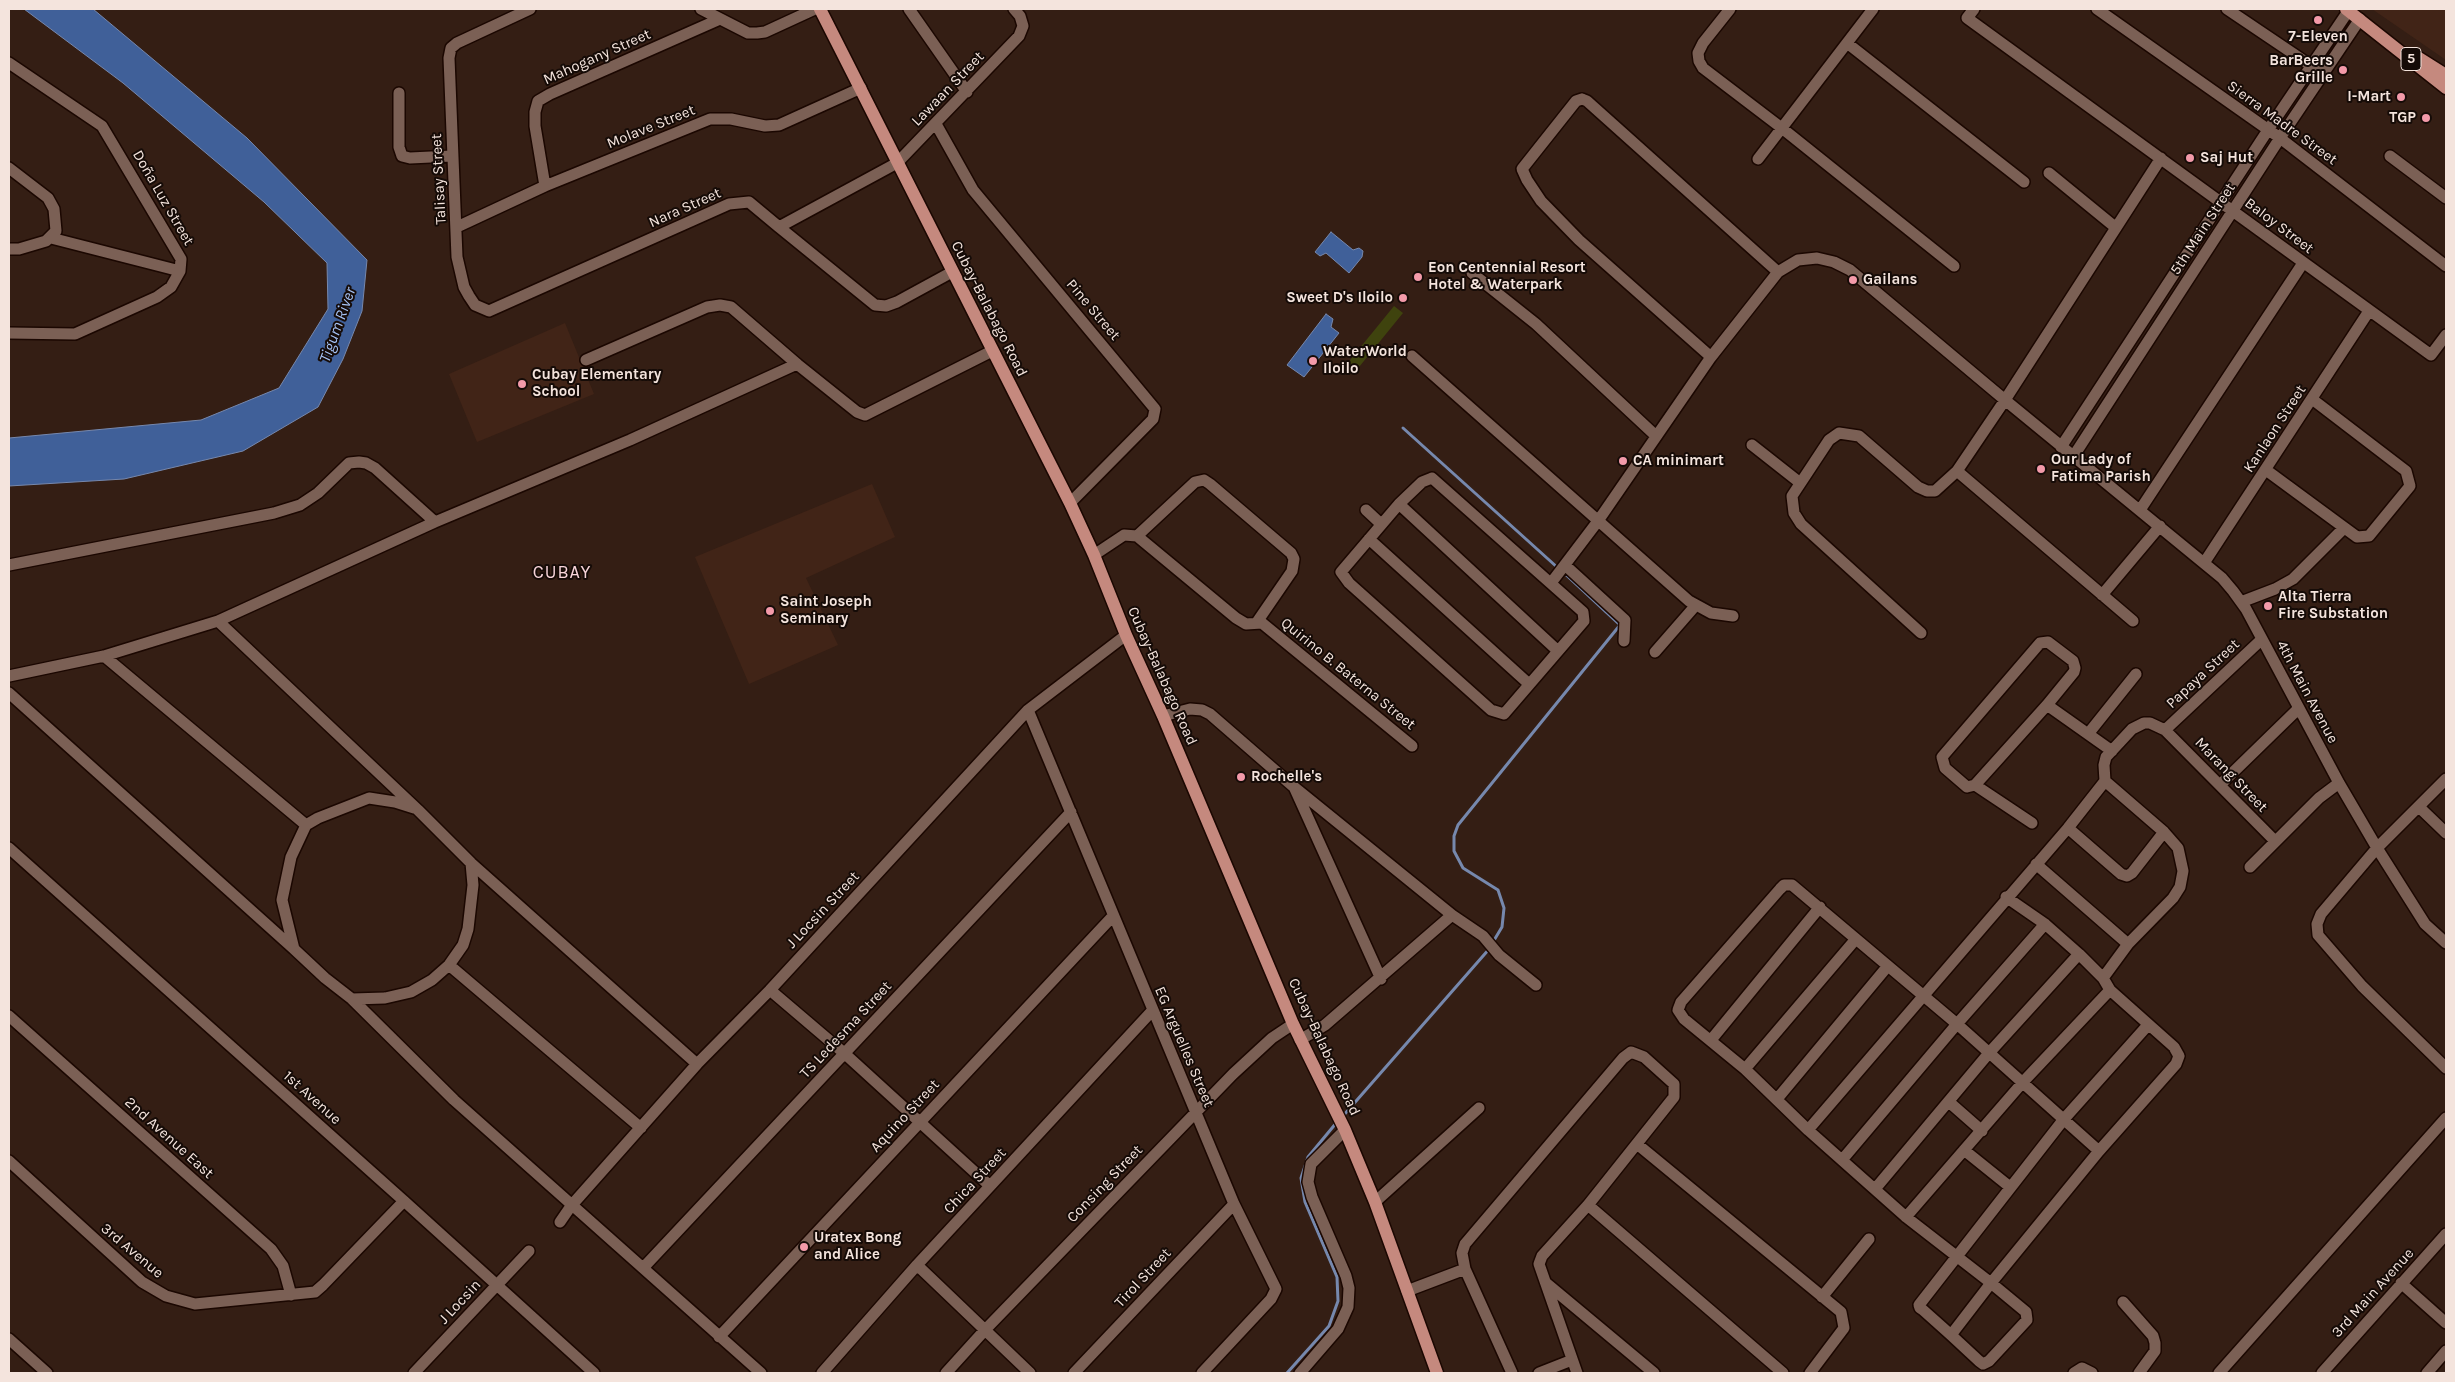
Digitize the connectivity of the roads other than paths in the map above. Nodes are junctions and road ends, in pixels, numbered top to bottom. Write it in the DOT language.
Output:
graph roads {
  1 [pos="530,9"];
  2 [pos="701,9"];
  3 [pos="815,9"];
  4 [pos="820,9"];
  5 [pos="909,9"];
  6 [pos="1014,9"];
  7 [pos="1730,9"];
  8 [pos="1873,9"];
  9 [pos="2097,9"];
  10 [pos="2227,9"];
  11 [pos="2348,10"];
  12 [pos="1971,14"];
  13 [pos="720,19"];
  14 [pos="2360,19"];
  15 [pos="2375,30"];
  16 [pos="1847,43"];
  17 [pos="9,62"];
  18 [pos="2311,66"];
  19 [pos="2323,74"];
  20 [pos="2446,75"];
  21 [pos="861,88"];
  22 [pos="2446,88"];
  23 [pos="966,92"];
  24 [pos="400,93"];
  25 [pos="936,124"];
  26 [pos="1783,129"];
  27 [pos="2268,130"];
  28 [pos="2280,138"];
  29 [pos="452,156"];
  30 [pos="2390,156"];
  31 [pos="2160,158"];
  32 [pos="1758,159"];
  33 [pos="897,163"];
  34 [pos="9,168"];
  35 [pos="2049,173"];
  36 [pos="2024,182"];
  37 [pos="545,186"];
  38 [pos="2446,198"];
  39 [pos="2222,202"];
  40 [pos="2234,211"];
  41 [pos="457,227"];
  42 [pos="779,227"];
  43 [pos="2115,227"];
  44 [pos="51,238"];
  45 [pos="9,249"];
  46 [pos="2303,263"];
  47 [pos="1954,266"];
  48 [pos="2446,266"];
  49 [pos="180,271"];
  50 [pos="952,272"];
  51 [pos="1778,272"];
  52 [pos="1472,273"];
  53 [pos="475,305"];
  54 [pos="2369,311"];
  55 [pos="9,334"];
  56 [pos="2446,335"];
  57 [pos="992,351"];
  58 [pos="1412,356"];
  59 [pos="1711,356"];
  60 [pos="586,360"];
  61 [pos="797,364"];
  62 [pos="2312,399"];
  63 [pos="2005,400"];
  64 [pos="1656,436"];
  65 [pos="1752,445"];
  66 [pos="2062,447"];
  67 [pos="2073,457"];
  68 [pos="2266,470"];
  69 [pos="1957,471"];
  70 [pos="1800,482"];
  71 [pos="1070,503"];
  72 [pos="1399,504"];
  73 [pos="1366,510"];
  74 [pos="2140,510"];
  75 [pos="1598,521"];
  76 [pos="435,522"];
  77 [pos="1381,524"];
  78 [pos="2160,526"];
  79 [pos="2344,528"];
  80 [pos="1137,536"];
  81 [pos="1369,539"];
  82 [pos="1094,555"];
  83 [pos="2204,563"];
  84 [pos="9,565"];
  85 [pos="1559,573"];
  86 [pos="2102,596"];
  87 [pos="2241,602"];
  88 [pos="1696,605"];
  89 [pos="1733,616"];
  90 [pos="218,621"];
  91 [pos="2133,621"];
  92 [pos="1257,622"];
  93 [pos="1921,634"];
  94 [pos="1126,635"];
  95 [pos="1624,640"];
  96 [pos="2261,640"];
  97 [pos="1558,651"];
  98 [pos="1655,652"];
  99 [pos="104,656"];
  100 [pos="2136,674"];
  101 [pos="9,676"];
  102 [pos="1529,684"];
  103 [pos="9,693"];
  104 [pos="2047,705"];
  105 [pos="2299,708"];
  106 [pos="1028,710"];
  107 [pos="1163,716"];
  108 [pos="2166,730"];
  109 [pos="2088,734"];
  110 [pos="1412,746"];
  111 [pos="2112,750"];
  112 [pos="2446,779"];
  113 [pos="2105,781"];
  114 [pos="2339,783"];
  115 [pos="1976,784"];
  116 [pos="2221,784"];
  117 [pos="1294,787"];
  118 [pos="2419,806"];
  119 [pos="418,810"];
  120 [pos="1071,812"];
  121 [pos="2032,823"];
  122 [pos="306,825"];
  123 [pos="2068,828"];
  124 [pos="2164,832"];
  125 [pos="2446,833"];
  126 [pos="2275,841"];
  127 [pos="9,848"];
  128 [pos="2377,848"];
  129 [pos="471,863"];
  130 [pos="2036,864"];
  131 [pos="2250,867"];
  132 [pos="2006,897"];
  133 [pos="1820,907"];
  134 [pos="1452,915"];
  135 [pos="1114,916"];
  136 [pos="2045,924"];
  137 [pos="1855,940"];
  138 [pos="2446,943"];
  139 [pos="2128,944"];
  140 [pos="294,949"];
  141 [pos="2080,954"];
  142 [pos="449,965"];
  143 [pos="1887,967"];
  144 [pos="2103,978"];
  145 [pos="1381,979"];
  146 [pos="1536,985"];
  147 [pos="770,990"];
  148 [pos="2110,990"];
  149 [pos="1923,996"];
  150 [pos="352,999"];
  151 [pos="1152,1011"];
  152 [pos="9,1016"];
  153 [pos="1293,1024"];
  154 [pos="1956,1024"];
  155 [pos="2148,1025"];
  156 [pos="1300,1040"];
  157 [pos="1711,1040"];
  158 [pos="844,1053"];
  159 [pos="1989,1053"];
  160 [pos="697,1064"];
  161 [pos="2446,1068"];
  162 [pos="1745,1069"];
  163 [pos="2023,1082"];
  164 [pos="1777,1099"];
  165 [pos="1949,1102"];
  166 [pos="1479,1108"];
  167 [pos="1196,1112"];
  168 [pos="2446,1118"];
  169 [pos="2064,1119"];
  170 [pos="920,1121"];
  171 [pos="1343,1125"];
  172 [pos="641,1128"];
  173 [pos="1808,1130"];
  174 [pos="1982,1131"];
  175 [pos="1637,1144"];
  176 [pos="1964,1150"];
  177 [pos="2099,1151"];
  178 [pos="1842,1160"];
  179 [pos="9,1161"];
  180 [pos="990,1186"];
  181 [pos="2010,1187"];
  182 [pos="1875,1189"];
  183 [pos="404,1200"];
  184 [pos="1375,1202"];
  185 [pos="1234,1204"];
  186 [pos="1588,1205"];
  187 [pos="571,1206"];
  188 [pos="1906,1217"];
  189 [pos="560,1222"];
  190 [pos="2446,1234"];
  191 [pos="1868,1239"];
  192 [pos="529,1251"];
  193 [pos="1957,1256"];
  194 [pos="918,1265"];
  195 [pos="643,1268"];
  196 [pos="1465,1269"];
  197 [pos="2401,1282"];
  198 [pos="1545,1283"];
  199 [pos="1991,1283"];
  200 [pos="497,1285"];
  201 [pos="1407,1291"];
  202 [pos="292,1295"];
  203 [pos="1822,1297"];
  204 [pos="2123,1302"];
  205 [pos="2446,1324"];
  206 [pos="984,1331"];
  207 [pos="1950,1335"];
  208 [pos="719,1337"];
  209 [pos="9,1339"];
  210 [pos="2446,1351"];
  211 [pos="1572,1360"];
  212 [pos="47,1373"];
  213 [pos="414,1373"];
  214 [pos="593,1373"];
  215 [pos="761,1373"];
  216 [pos="822,1373"];
  217 [pos="946,1373"];
  218 [pos="1030,1373"];
  219 [pos="1074,1373"];
  220 [pos="1202,1373"];
  221 [pos="1300,1373"];
  222 [pos="1437,1373"];
  223 [pos="1512,1373"];
  224 [pos="1539,1373"];
  225 [pos="1577,1373"];
  226 [pos="1654,1373"];
  227 [pos="1784,1373"];
  228 [pos="1810,1373"];
  229 [pos="2074,1373"];
  230 [pos="2092,1373"];
  231 [pos="2139,1373"];
  232 [pos="2219,1373"];
  233 [pos="2322,1373"];
  234 [pos="2427,1373"];
  1 -- 29 [label="street, Talisay Street"];
  2 -- 13 [label="street"];
  3 -- 13 [label="street"];
  4 -- 21 [label="main road, Cubay-Balabago Road"];
  5 -- 23 [label="street"];
  6 -- 23 [label="street, Lawaan Street"];
  7 -- 26 [label="street"];
  8 -- 16 [label="street"];
  9 -- 27 [label="street, Sierra Madre Street"];
  10 -- 18 [label="street"];
  11 -- 14 [label="main road, 5"];
  11 -- 18 [label="street, 5th Main Street"];
  12 -- 31 [label="street, Baloy Street"];
  13 -- 37 [label="street, Mahogany Street"];
  14 -- 15 [label="main road, 5"];
  14 -- 19 [label="street, 5th Main Street"];
  15 -- 20 [label="main road, 5"];
  15 -- 22 [label="main road, 5"];
  16 -- 26 [label="street"];
  16 -- 36 [label="street"];
  17 -- 49 [label="street, Doña Luz Street"];
  18 -- 19 [label="street"];
  18 -- 27 [label="street, 5th Main Street"];
  19 -- 28 [label="street, 5th Main Street"];
  21 -- 33 [label="main road, Cubay-Balabago Road"];
  21 -- 37 [label="street, Molave Street"];
  23 -- 25 [label="street, Lawaan Street"];
  24 -- 29 [label="street"];
  25 -- 33 [label="street, Lawaan Street"];
  25 -- 71 [label="street, Pine Street"];
  26 -- 32 [label="street"];
  26 -- 47 [label="street"];
  27 -- 28 [label="street, Sierra Madre Street"];
  27 -- 39 [label="street, 5th Main Street"];
  28 -- 40 [label="street, 5th Main Street"];
  28 -- 48 [label="street, Sierra Madre Street"];
  29 -- 41 [label="street, Talisay Street"];
  30 -- 38 [label="street"];
  31 -- 39 [label="street, Baloy Street"];
  31 -- 43 [label="street"];
  33 -- 42 [label="street"];
  33 -- 50 [label="main road, Cubay-Balabago Road"];
  34 -- 44 [label="street"];
  35 -- 43 [label="street"];
  37 -- 41 [label="street, Molave Street"];
  39 -- 40 [label="street, Baloy Street"];
  39 -- 66 [label="street, 5th Main Street"];
  40 -- 46 [label="street, Baloy Street"];
  40 -- 67 [label="street, 5th Main Street"];
  41 -- 53 [label="street, Talisay Street"];
  42 -- 50 [label="street, Nara Street"];
  42 -- 53 [label="street, Nara Street"];
  43 -- 63 [label="street"];
  44 -- 45 [label="street"];
  44 -- 49 [label="street"];
  46 -- 54 [label="street, Baloy Street"];
  46 -- 74 [label="street"];
  49 -- 55 [label="street, Doña Luz Street"];
  50 -- 57 [label="main road, Cubay-Balabago Road"];
  51 -- 59 [label="street"];
  51 -- 59 [label="street"];
  51 -- 63 [label="street, 4th Main Avenue"];
  52 -- 64 [label="street"];
  54 -- 56 [label="street, Baloy Street"];
  54 -- 62 [label="street, Kanlaon Street"];
  57 -- 61 [label="street"];
  57 -- 71 [label="main road, Cubay-Balabago Road"];
  58 -- 75 [label="street"];
  59 -- 64 [label="street"];
  60 -- 61 [label="street"];
  61 -- 76 [label="street"];
  62 -- 68 [label="street, Kanlaon Street"];
  62 -- 79 [label="street"];
  63 -- 66 [label="street, 4th Main Avenue"];
  63 -- 69 [label="street"];
  64 -- 75 [label="street"];
  65 -- 70 [label="street"];
  66 -- 67 [label="street, 4th Main Avenue"];
  67 -- 74 [label="street, 4th Main Avenue"];
  68 -- 79 [label="street"];
  68 -- 83 [label="street, Kanlaon Street"];
  69 -- 70 [label="street"];
  69 -- 86 [label="street"];
  70 -- 93 [label="street"];
  71 -- 82 [label="main road, Cubay-Balabago Road"];
  72 -- 77 [label="street"];
  72 -- 85 [label="street"];
  72 -- 97 [label="street"];
  73 -- 77 [label="street"];
  74 -- 78 [label="street, 4th Main Avenue"];
  75 -- 85 [label="street"];
  75 -- 88 [label="street"];
  76 -- 84 [label="street"];
  76 -- 90 [label="street"];
  77 -- 81 [label="street"];
  78 -- 83 [label="street, 4th Main Avenue"];
  78 -- 86 [label="street"];
  79 -- 87 [label="street"];
  80 -- 82 [label="street"];
  80 -- 92 [label="street, Quirino B. Baterna Street"];
  80 -- 92 [label="street"];
  81 -- 102 [label="street"];
  81 -- 102 [label="street"];
  82 -- 94 [label="main road, Cubay-Balabago Road"];
  83 -- 87 [label="street, 4th Main Avenue"];
  85 -- 95 [label="street"];
  85 -- 97 [label="street"];
  86 -- 91 [label="street"];
  87 -- 96 [label="street, 4th Main Avenue"];
  88 -- 89 [label="street"];
  88 -- 98 [label="street"];
  90 -- 99 [label="street"];
  90 -- 119 [label="street"];
  92 -- 110 [label="street, Quirino B. Baterna Street"];
  94 -- 106 [label="street, J Locsin Street"];
  94 -- 107 [label="main road, Cubay-Balabago Road"];
  96 -- 105 [label="street, 4th Main Avenue"];
  96 -- 108 [label="street, Papaya Street"];
  97 -- 102 [label="street"];
  99 -- 101 [label="street"];
  99 -- 122 [label="street"];
  100 -- 109 [label="street"];
  103 -- 140 [label="street"];
  104 -- 109 [label="street"];
  104 -- 115 [label="street"];
  104 -- 115 [label="street"];
  105 -- 114 [label="street, 4th Main Avenue"];
  105 -- 116 [label="street"];
  106 -- 120 [label="street, EG Arguelles Street"];
  106 -- 147 [label="street, J Locsin Street"];
  107 -- 117 [label="street"];
  107 -- 153 [label="main road, Cubay-Balabago Road"];
  108 -- 111 [label="street"];
  108 -- 116 [label="street, Marang Street"];
  109 -- 111 [label="street"];
  111 -- 113 [label="street"];
  112 -- 118 [label="street"];
  113 -- 123 [label="street"];
  113 -- 124 [label="street"];
  114 -- 126 [label="street"];
  114 -- 128 [label="street, 4th Main Avenue"];
  115 -- 121 [label="street"];
  116 -- 126 [label="street, Marang Street"];
  117 -- 134 [label="street"];
  117 -- 145 [label="street"];
  118 -- 125 [label="street"];
  118 -- 128 [label="street"];
  119 -- 122 [label="street"];
  119 -- 129 [label="street"];
  120 -- 135 [label="street, EG Arguelles Street"];
  120 -- 158 [label="street, TS Ledesma Street"];
  122 -- 140 [label="street"];
  123 -- 124 [label="street"];
  123 -- 130 [label="street"];
  124 -- 139 [label="street"];
  126 -- 131 [label="street"];
  127 -- 183 [label="street, 1st Avenue"];
  128 -- 138 [label="street, 4th Main Avenue"];
  128 -- 161 [label="street"];
  129 -- 142 [label="street"];
  129 -- 160 [label="street"];
  130 -- 132 [label="street"];
  130 -- 139 [label="street"];
  132 -- 136 [label="street"];
  132 -- 149 [label="street"];
  133 -- 137 [label="street"];
  133 -- 157 [label="street"];
  133 -- 157 [label="street"];
  134 -- 145 [label="street"];
  134 -- 146 [label="street"];
  135 -- 151 [label="street, EG Arguelles Street"];
  135 -- 170 [label="street, Aquino Street"];
  136 -- 141 [label="street"];
  136 -- 154 [label="street"];
  137 -- 143 [label="street"];
  137 -- 162 [label="street"];
  139 -- 144 [label="street"];
  140 -- 150 [label="street"];
  141 -- 144 [label="street"];
  141 -- 159 [label="street"];
  142 -- 150 [label="street"];
  142 -- 172 [label="street"];
  143 -- 149 [label="street"];
  143 -- 164 [label="street"];
  144 -- 148 [label="street"];
  145 -- 156 [label="street"];
  147 -- 158 [label="street"];
  147 -- 160 [label="street, J Locsin Street"];
  148 -- 155 [label="street"];
  148 -- 163 [label="street"];
  149 -- 154 [label="street"];
  149 -- 173 [label="street"];
  150 -- 187 [label="street"];
  151 -- 167 [label="street, EG Arguelles Street"];
  151 -- 180 [label="street, Chica Street"];
  152 -- 202 [label="street, 2nd Avenue East"];
  153 -- 156 [label="main road, Cubay-Balabago Road"];
  153 -- 167 [label="street, Consing Street"];
  154 -- 159 [label="street"];
  154 -- 178 [label="street"];
  155 -- 169 [label="street"];
  155 -- 177 [label="street"];
  156 -- 171 [label="main road, Cubay-Balabago Road"];
  157 -- 162 [label="street"];
  158 -- 170 [label="street"];
  158 -- 195 [label="street, TS Ledesma Street"];
  159 -- 163 [label="street"];
  159 -- 165 [label="street"];
  160 -- 172 [label="street, J Locsin Street"];
  162 -- 164 [label="street"];
  163 -- 169 [label="street"];
  163 -- 174 [label="street"];
  164 -- 173 [label="street"];
  165 -- 174 [label="street"];
  165 -- 182 [label="street"];
  166 -- 184 [label="street"];
  167 -- 185 [label="street, EG Arguelles Street"];
  167 -- 206 [label="street, Consing Street"];
  168 -- 232 [label="street"];
  169 -- 177 [label="street"];
  169 -- 181 [label="street"];
  170 -- 180 [label="street"];
  170 -- 208 [label="street, Aquino Street"];
  171 -- 184 [label="main road, Cubay-Balabago Road"];
  171 -- 221 [label="street"];
  172 -- 187 [label="street, J Locsin Street"];
  173 -- 178 [label="street"];
  174 -- 176 [label="street"];
  175 -- 186 [label="street"];
  175 -- 196 [label="street"];
  175 -- 203 [label="street"];
  176 -- 181 [label="street"];
  176 -- 188 [label="street"];
  177 -- 199 [label="street"];
  178 -- 182 [label="street"];
  179 -- 202 [label="street, 3rd Avenue"];
  180 -- 194 [label="street, Chica Street"];
  181 -- 193 [label="street"];
  182 -- 188 [label="street"];
  183 -- 200 [label="street, 1st Avenue"];
  183 -- 202 [label="street, 3rd Avenue"];
  184 -- 201 [label="main road, Cubay-Balabago Road"];
  185 -- 219 [label="street, Tirol Street"];
  185 -- 220 [label="street, EG Arguelles Street"];
  186 -- 198 [label="street"];
  186 -- 227 [label="street"];
  187 -- 189 [label="street, J Locsin Street"];
  187 -- 195 [label="street"];
  188 -- 193 [label="street"];
  190 -- 197 [label="street, 3rd Main Avenue"];
  191 -- 203 [label="street"];
  192 -- 200 [label="street, J Locsin"];
  193 -- 199 [label="street"];
  193 -- 207 [label="street"];
  194 -- 206 [label="street"];
  194 -- 216 [label="street, Chica Street"];
  195 -- 208 [label="street"];
  196 -- 201 [label="street"];
  196 -- 223 [label="street"];
  197 -- 205 [label="street"];
  197 -- 233 [label="street, 3rd Main Avenue"];
  198 -- 211 [label="street"];
  198 -- 226 [label="street"];
  199 -- 207 [label="street"];
  199 -- 207 [label="street"];
  200 -- 213 [label="street, J Locsin"];
  200 -- 214 [label="street, 1st Avenue"];
  201 -- 222 [label="main road, Cubay-Balabago Road"];
  203 -- 228 [label="street"];
  204 -- 231 [label="street"];
  206 -- 217 [label="street, Consing Street"];
  206 -- 218 [label="street"];
  208 -- 215 [label="street"];
  209 -- 212 [label="street"];
  210 -- 234 [label="street"];
  211 -- 224 [label="street"];
  211 -- 225 [label="street"];
  229 -- 230 [label="street"];
}
